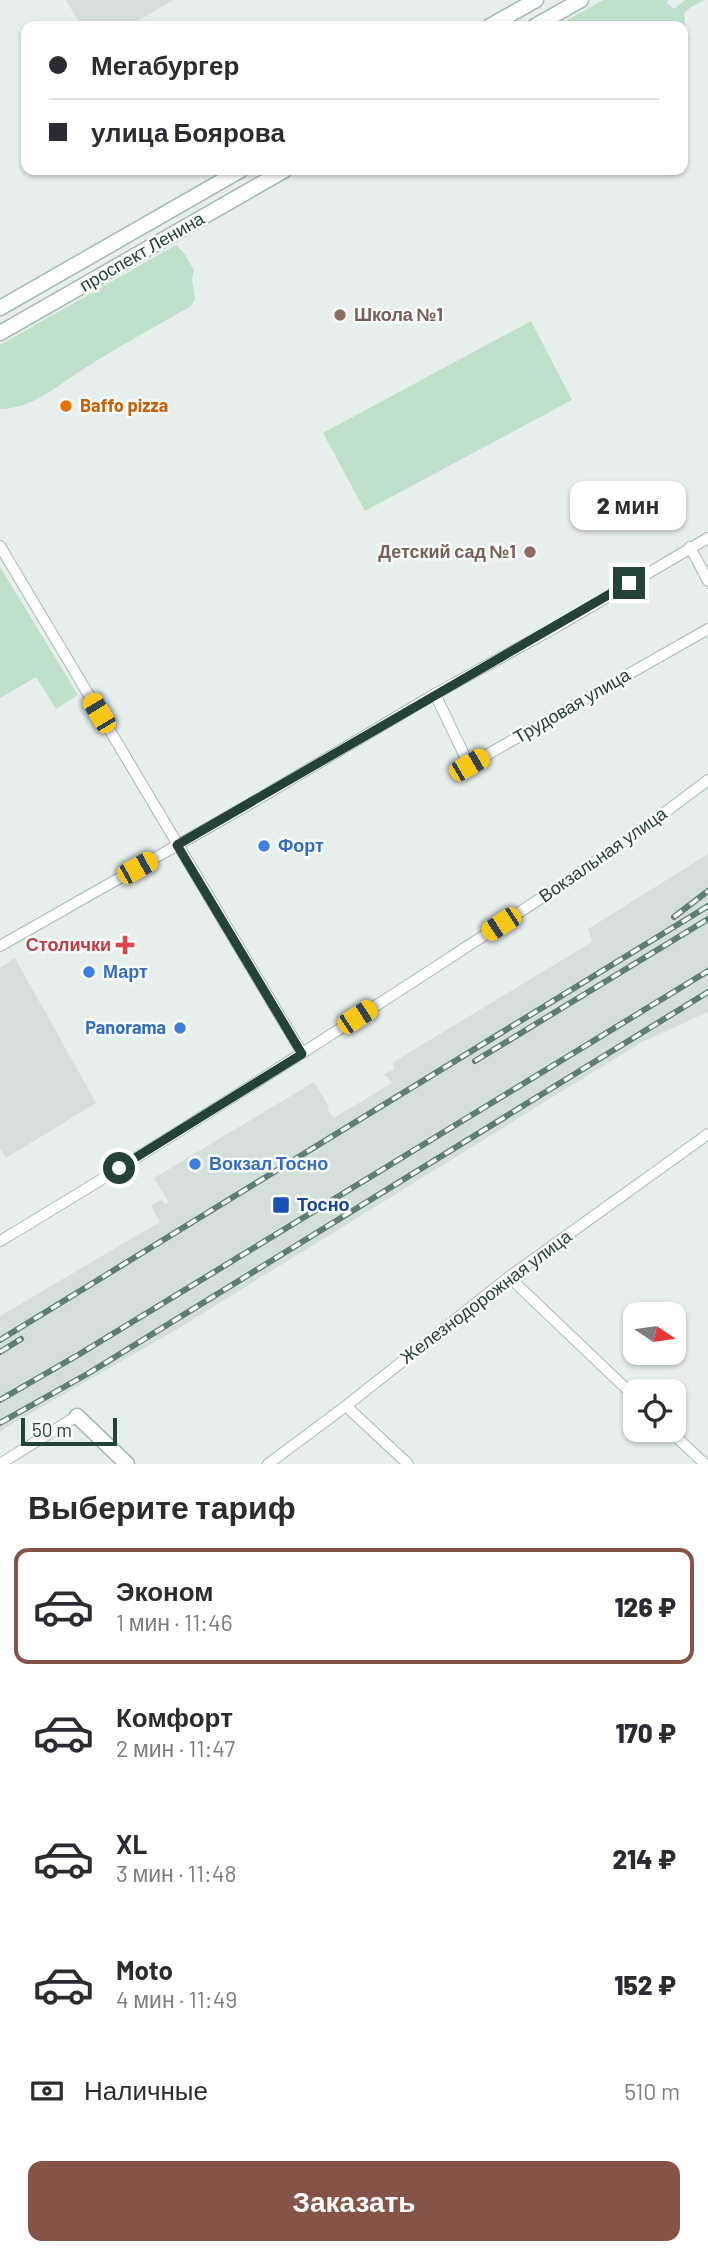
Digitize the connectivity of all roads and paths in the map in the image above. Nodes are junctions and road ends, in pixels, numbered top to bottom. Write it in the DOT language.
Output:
graph roads {
  1 [pos="536,0"];
  2 [pos="581,0"];
  3 [pos="499,21"];
  4 [pos="544,21"];
  5 [pos="232,175"];
  6 [pos="276,175"];
  7 [pos="0,308"];
  8 [pos="0,333"];
  9 [pos="708,538"];
  10 [pos="0,546"];
  11 [pos="690,547"];
  12 [pos="708,581"];
  13 [pos="708,629"];
  14 [pos="435,694"];
  15 [pos="708,780"];
  16 [pos="177,845"];
  17 [pos="0,946"];
  18 [pos="302,1054"];
  19 [pos="708,1134"];
  20 [pos="0,1241"];
  21 [pos="509,1276"];
  22 [pos="623,1385"];
  23 [pos="345,1406"];
  24 [pos="77,1416"];
  25 [pos="682,1442"];
  26 [pos="0,1464"];
  27 [pos="127,1464"];
  28 [pos="268,1464"];
  29 [pos="408,1464"];
  30 [pos="705,1464"];
  1 -- 3 [label="main road"];
  2 -- 4 [label="main road"];
  5 -- 7 [label="main road, проспект Ленина"];
  6 -- 8 [label="main road, проспект Ленина"];
  9 -- 11 [label="street"];
  10 -- 16 [label="street"];
  11 -- 12 [label="street"];
  11 -- 14 [label="street"];
  13 -- 14 [label="street, Трудовая улица"];
  14 -- 16 [label="street"];
  15 -- 18 [label="street, Вокзальная улица"];
  16 -- 17 [label="street"];
  16 -- 18 [label="street"];
  18 -- 20 [label="street, Вокзальная улица"];
  19 -- 21 [label="street, Железнодорожная улица"];
  21 -- 22 [label="street"];
  21 -- 23 [label="street, Железнодорожная улица"];
  23 -- 28 [label="street, Железнодорожная улица"];
  23 -- 29 [label="street"];
  24 -- 26 [label="street"];
  24 -- 27 [label="main road"];
  25 -- 30 [label="street"];
}
